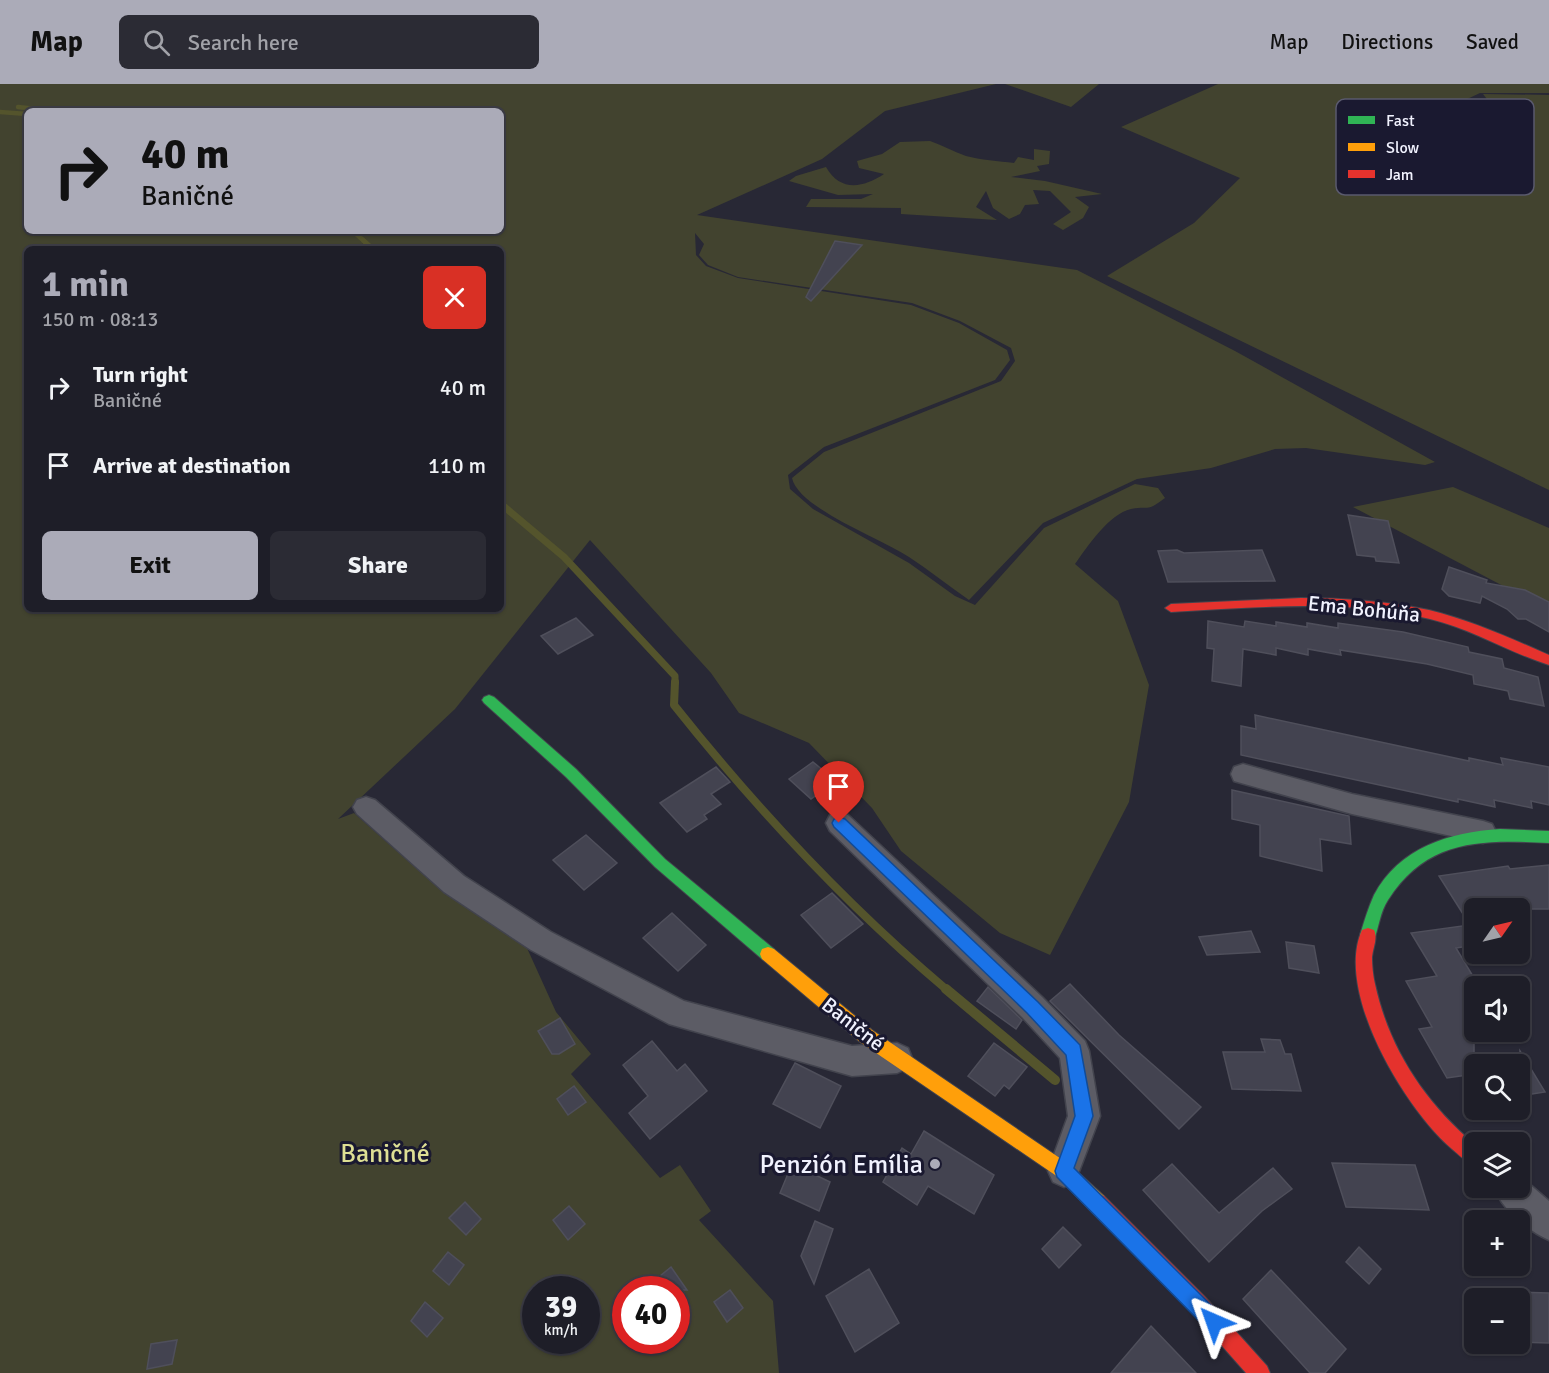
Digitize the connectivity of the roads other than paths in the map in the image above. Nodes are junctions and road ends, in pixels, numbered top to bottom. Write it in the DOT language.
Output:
graph roads {
  1 [pos="1171,608"];
  2 [pos="1549,660"];
  3 [pos="489,700"];
  4 [pos="1244,774"];
  5 [pos="366,807"];
  6 [pos="839,823"];
  7 [pos="1493,834"];
  8 [pos="1549,837"];
  9 [pos="897,1058"];
  10 [pos="1464,1147"];
  11 [pos="1064,1171"];
  12 [pos="1523,1198"];
  13 [pos="1546,1216"];
  14 [pos="1260,1373"];
  1 -- 2 [label="street, Ema Bohúňa"];
  3 -- 9 [label="street, Baničné"];
  4 -- 7 [label="street"];
  5 -- 9 [label="street, Baničné"];
  6 -- 11 [label="street"];
  7 -- 8 [label="street"];
  7 -- 10 [label="street"];
  9 -- 11 [label="street, Baničné"];
  11 -- 14 [label="street, Baničné"];
  12 -- 13 [label="street"];
}
